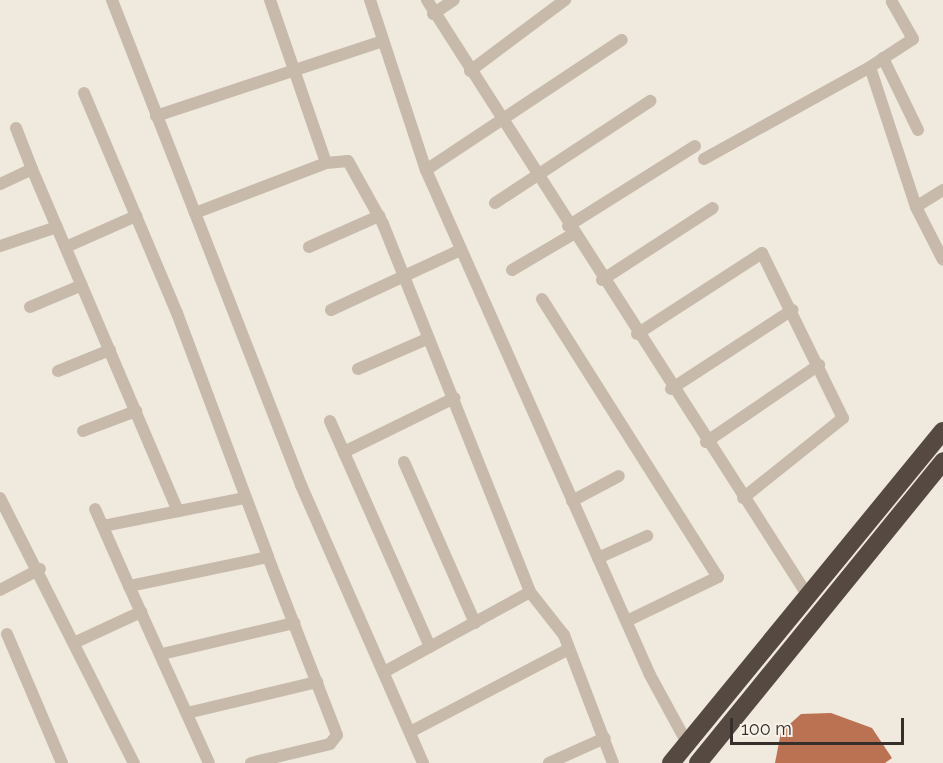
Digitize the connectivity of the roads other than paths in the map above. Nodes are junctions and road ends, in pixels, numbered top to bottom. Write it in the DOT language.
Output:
graph roads {
  1 [pos="112,0"];
  2 [pos="270,0"];
  3 [pos="370,0"];
  4 [pos="427,0"];
  5 [pos="454,0"];
  6 [pos="565,0"];
  7 [pos="892,2"];
  8 [pos="434,14"];
  9 [pos="383,40"];
  10 [pos="622,40"];
  11 [pos="883,58"];
  12 [pos="870,66"];
  13 [pos="294,69"];
  14 [pos="470,71"];
  15 [pos="84,93"];
  16 [pos="650,101"];
  17 [pos="156,116"];
  18 [pos="502,122"];
  19 [pos="16,128"];
  20 [pos="918,130"];
  21 [pos="694,146"];
  22 [pos="704,159"];
  23 [pos="326,163"];
  24 [pos="32,169"];
  25 [pos="426,170"];
  26 [pos="537,175"];
  27 [pos="0,184"];
  28 [pos="943,190"];
  29 [pos="495,203"];
  30 [pos="916,207"];
  31 [pos="713,208"];
  32 [pos="195,213"];
  33 [pos="136,216"];
  34 [pos="379,216"];
  35 [pos="57,227"];
  36 [pos="570,230"];
  37 [pos="0,246"];
  38 [pos="66,247"];
  39 [pos="309,247"];
  40 [pos="460,250"];
  41 [pos="943,260"];
  42 [pos="512,270"];
  43 [pos="405,277"];
  44 [pos="602,280"];
  45 [pos="82,285"];
  46 [pos="542,299"];
  47 [pos="30,307"];
  48 [pos="331,310"];
  49 [pos="792,310"];
  50 [pos="637,334"];
  51 [pos="429,338"];
  52 [pos="110,350"];
  53 [pos="819,365"];
  54 [pos="358,369"];
  55 [pos="58,371"];
  56 [pos="671,389"];
  57 [pos="454,398"];
  58 [pos="136,411"];
  59 [pos="330,421"];
  60 [pos="83,431"];
  61 [pos="943,431"];
  62 [pos="706,442"];
  63 [pos="344,452"];
  64 [pos="943,461"];
  65 [pos="404,462"];
  66 [pos="619,476"];
  67 [pos="0,498"];
  68 [pos="245,498"];
  69 [pos="743,498"];
  70 [pos="572,501"];
  71 [pos="95,509"];
  72 [pos="178,511"];
  73 [pos="103,526"];
  74 [pos="647,536"];
  75 [pos="268,557"];
  76 [pos="598,558"];
  77 [pos="40,569"];
  78 [pos="129,586"];
  79 [pos="0,590"];
  80 [pos="530,592"];
  81 [pos="808,596"];
  82 [pos="141,612"];
  83 [pos="627,621"];
  84 [pos="475,623"];
  85 [pos="294,624"];
  86 [pos="7,634"];
  87 [pos="76,642"];
  88 [pos="430,647"];
  89 [pos="569,649"];
  90 [pos="162,654"];
  91 [pos="384,672"];
  92 [pos="317,682"];
  93 [pos="187,713"];
  94 [pos="410,732"];
  95 [pos="605,738"];
  96 [pos="687,741"];
  97 [pos="62,763"];
  98 [pos="134,763"];
  99 [pos="208,763"];
  100 [pos="251,763"];
  101 [pos="423,763"];
  102 [pos="549,763"];
  103 [pos="613,763"];
  104 [pos="671,763"];
  105 [pos="698,763"];
  1 -- 17 [label="street"];
  2 -- 13 [label="street"];
  3 -- 9 [label="street"];
  4 -- 8 [label="street"];
  5 -- 8 [label="street"];
  6 -- 14 [label="street"];
  7 -- 11 [label="street"];
  8 -- 14 [label="street"];
  9 -- 13 [label="street"];
  9 -- 25 [label="street"];
  10 -- 18 [label="street"];
  11 -- 12 [label="street"];
  11 -- 20 [label="street"];
  12 -- 22 [label="street"];
  12 -- 30 [label="street"];
  13 -- 17 [label="street"];
  13 -- 23 [label="street"];
  14 -- 18 [label="street"];
  15 -- 33 [label="street"];
  16 -- 26 [label="street"];
  17 -- 32 [label="street"];
  18 -- 25 [label="street"];
  18 -- 26 [label="street"];
  19 -- 24 [label="street"];
  21 -- 36 [label="street"];
  23 -- 32 [label="street"];
  23 -- 34 [label="street"];
  24 -- 27 [label="street"];
  24 -- 35 [label="street"];
  25 -- 40 [label="street"];
  26 -- 29 [label="street"];
  26 -- 36 [label="street"];
  28 -- 30 [label="street"];
  30 -- 41 [label="street"];
  31 -- 44 [label="street"];
  32 -- 91 [label="street"];
  33 -- 38 [label="street"];
  33 -- 68 [label="street"];
  34 -- 39 [label="street"];
  34 -- 43 [label="street"];
  35 -- 37 [label="street"];
  35 -- 38 [label="street"];
  36 -- 42 [label="street"];
  36 -- 44 [label="street"];
  38 -- 45 [label="street"];
  40 -- 43 [label="street"];
  40 -- 70 [label="street"];
  43 -- 48 [label="street"];
  43 -- 51 [label="street"];
  44 -- 50 [label="street"];
  45 -- 47 [label="street"];
  45 -- 52 [label="street"];
  46 -- 83 [label="street"];
  49 -- 50 [label="street"];
  49 -- 53 [label="street"];
  49 -- 56 [label="street"];
  50 -- 56 [label="street"];
  51 -- 54 [label="street"];
  51 -- 57 [label="street"];
  52 -- 55 [label="street"];
  52 -- 58 [label="street"];
  53 -- 62 [label="street"];
  53 -- 69 [label="street"];
  56 -- 62 [label="street"];
  57 -- 63 [label="street"];
  57 -- 80 [label="street"];
  58 -- 60 [label="street"];
  58 -- 72 [label="street"];
  59 -- 63 [label="street"];
  61 -- 81 [label="highway"];
  62 -- 69 [label="street"];
  63 -- 88 [label="street"];
  64 -- 105 [label="highway"];
  65 -- 84 [label="street"];
  66 -- 70 [label="street"];
  67 -- 77 [label="street"];
  68 -- 72 [label="street"];
  68 -- 75 [label="street"];
  69 -- 81 [label="street"];
  70 -- 76 [label="street"];
  71 -- 73 [label="street"];
  72 -- 73 [label="street"];
  73 -- 78 [label="street"];
  74 -- 76 [label="street"];
  75 -- 78 [label="street"];
  75 -- 85 [label="street"];
  76 -- 83 [label="street"];
  77 -- 79 [label="street"];
  77 -- 87 [label="street"];
  78 -- 82 [label="street"];
  80 -- 84 [label="street"];
  80 -- 89 [label="street"];
  81 -- 96 [label="highway"];
  82 -- 87 [label="street"];
  82 -- 90 [label="street"];
  83 -- 96 [label="street"];
  84 -- 88 [label="street"];
  85 -- 90 [label="street"];
  85 -- 92 [label="street"];
  86 -- 97 [label="street"];
  87 -- 98 [label="street"];
  88 -- 91 [label="street"];
  89 -- 94 [label="street"];
  89 -- 95 [label="street"];
  90 -- 93 [label="street"];
  91 -- 94 [label="street"];
  92 -- 93 [label="street"];
  92 -- 100 [label="street"];
  93 -- 99 [label="street"];
  94 -- 101 [label="street"];
  95 -- 102 [label="street"];
  95 -- 103 [label="street"];
  96 -- 104 [label="highway"];
}
